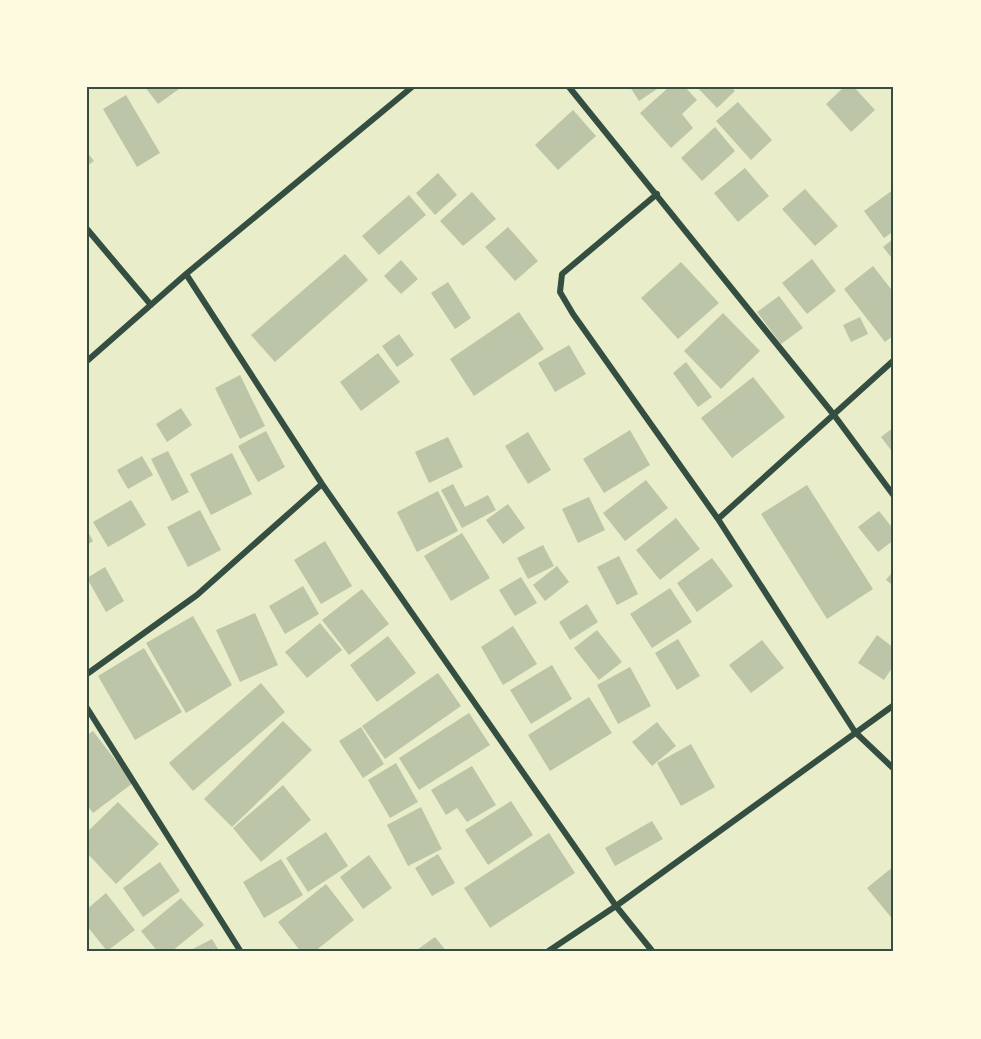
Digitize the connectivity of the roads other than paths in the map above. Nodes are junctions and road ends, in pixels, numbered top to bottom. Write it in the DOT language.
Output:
graph roads {
  1 [pos="412,87"];
  2 [pos="569,87"];
  3 [pos="657,194"];
  4 [pos="87,229"];
  5 [pos="186,274"];
  6 [pos="152,305"];
  7 [pos="894,360"];
  8 [pos="87,361"];
  9 [pos="834,415"];
  10 [pos="322,484"];
  11 [pos="894,496"];
  12 [pos="718,519"];
  13 [pos="87,674"];
  14 [pos="894,705"];
  15 [pos="87,708"];
  16 [pos="855,732"];
  17 [pos="894,769"];
  18 [pos="616,906"];
  19 [pos="241,952"];
  20 [pos="547,952"];
  21 [pos="653,952"];
  1 -- 5 [label="street"];
  2 -- 3 [label="street"];
  3 -- 9 [label="street"];
  3 -- 12 [label="street"];
  4 -- 6 [label="street"];
  5 -- 6 [label="street"];
  5 -- 10 [label="street"];
  6 -- 8 [label="street"];
  7 -- 9 [label="street"];
  9 -- 11 [label="street"];
  9 -- 12 [label="street"];
  10 -- 13 [label="street"];
  10 -- 18 [label="street"];
  12 -- 16 [label="street"];
  14 -- 16 [label="street"];
  15 -- 19 [label="street"];
  16 -- 17 [label="street"];
  16 -- 18 [label="street"];
  18 -- 20 [label="street"];
  18 -- 21 [label="street"];
}
